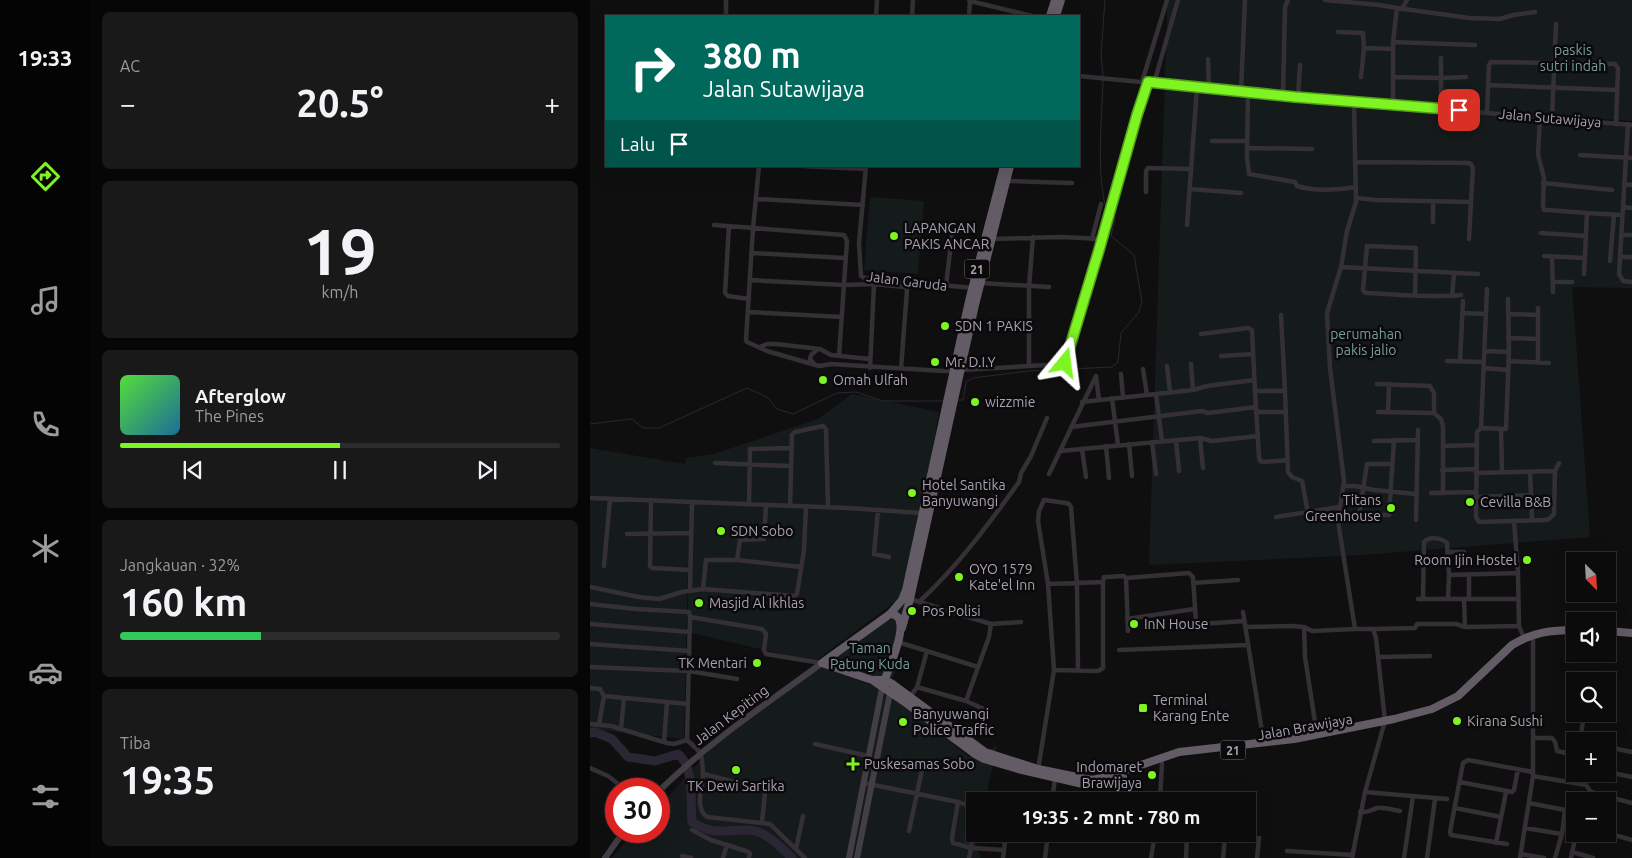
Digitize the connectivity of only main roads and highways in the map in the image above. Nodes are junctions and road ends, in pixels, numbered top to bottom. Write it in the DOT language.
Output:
graph roads {
  1 [pos="1055,0"];
  2 [pos="1061,0"];
  3 [pos="1050,15"];
  4 [pos="1056,15"];
  5 [pos="1004,167"];
  6 [pos="1010,167"];
  7 [pos="956,371"];
  8 [pos="946,419"];
  9 [pos="890,614"];
  10 [pos="902,628"];
  11 [pos="1566,630"];
  12 [pos="1616,632"];
  13 [pos="1632,633"];
  14 [pos="1566,636"];
  15 [pos="1616,637"];
  16 [pos="1632,638"];
  17 [pos="822,663"];
  18 [pos="886,684"];
  19 [pos="890,693"];
  20 [pos="908,700"];
  21 [pos="1384,724"];
  22 [pos="1037,772"];
  23 [pos="670,780"];
  24 [pos="616,843"];
  25 [pos="606,858"];
  26 [pos="849,858"];
  27 [pos="857,858"];
  1 -- 3 [label="highway"];
  2 -- 4 [label="highway"];
  5 -- 7 [label="highway, 21"];
  6 -- 7 [label="highway, 21"];
  7 -- 8 [label="highway, 21"];
  8 -- 9 [label="highway, 21"];
  8 -- 10 [label="highway, 21"];
  9 -- 10 [label="highway"];
  9 -- 17 [label="highway, 21"];
  10 -- 18 [label="highway, 21"];
  11 -- 21 [label="highway, Jalan Brawijaya / 21"];
  12 -- 13 [label="highway"];
  14 -- 21 [label="highway, Jalan Brawijaya / 21"];
  15 -- 16 [label="highway"];
  17 -- 18 [label="highway, 21"];
  17 -- 23 [label="main road, Jalan Kepiting"];
  18 -- 19 [label="highway, 21"];
  18 -- 20 [label="highway, Jalan Brawijaya / 21"];
  18 -- 26 [label="main road"];
  19 -- 20 [label="highway, Jalan Brawijaya / 21"];
  19 -- 27 [label="main road"];
  20 -- 22 [label="highway, Jalan Brawijaya / 21"];
  21 -- 22 [label="highway, Jalan Brawijaya / 21"];
  21 -- 22 [label="highway, Jalan Brawijaya / 21"];
  24 -- 25 [label="main road"];
}
